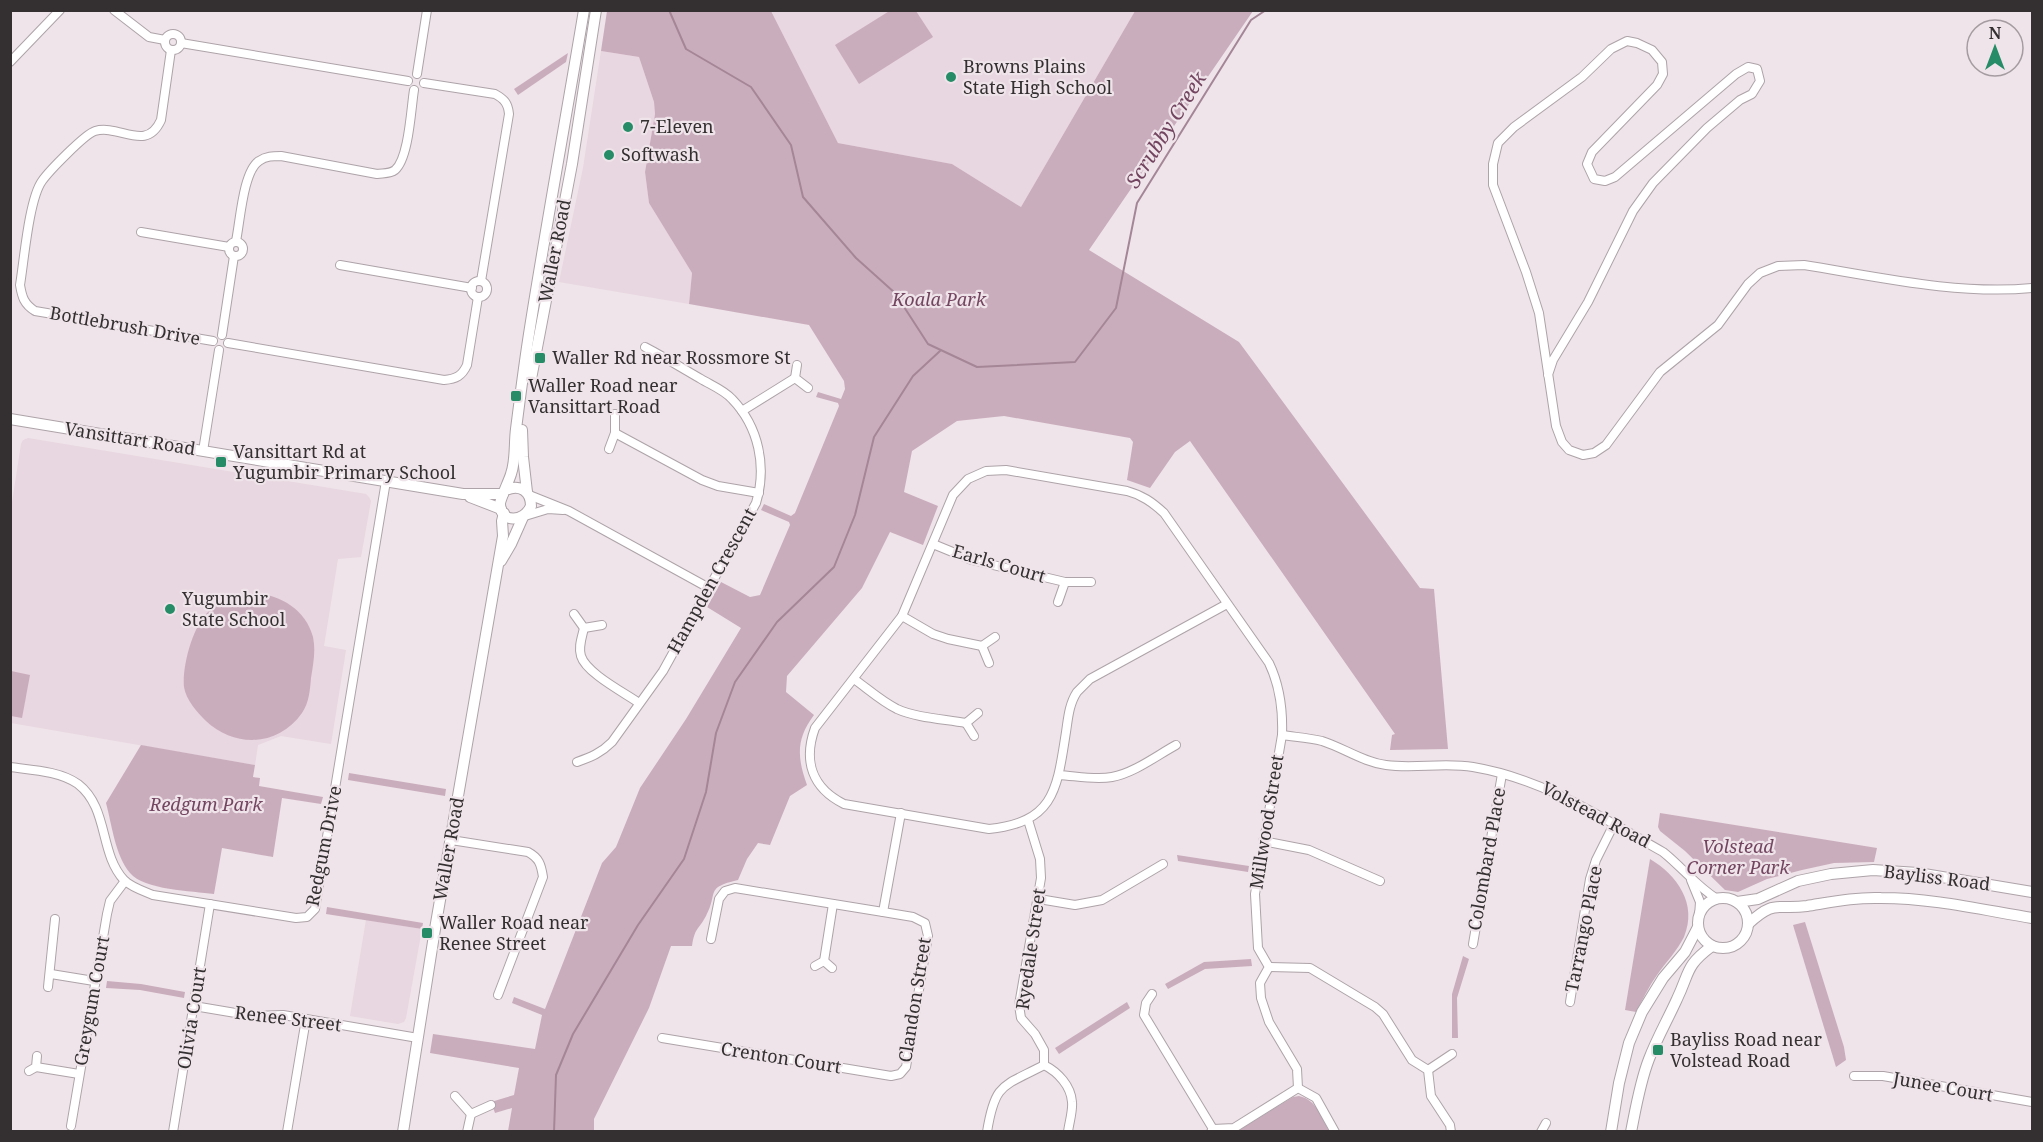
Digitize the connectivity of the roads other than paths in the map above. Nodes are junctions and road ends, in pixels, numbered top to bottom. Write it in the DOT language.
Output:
graph roads {
  1 [pos="60,10"];
  2 [pos="114,10"];
  3 [pos="428,10"];
  4 [pos="584,10"];
  5 [pos="596,10"];
  6 [pos="165,40"];
  7 [pos="181,43"];
  8 [pos="171,50"];
  9 [pos="10,62"];
  10 [pos="417,74"];
  11 [pos="408,81"];
  12 [pos="424,83"];
  13 [pos="414,90"];
  14 [pos="566,120"];
  15 [pos="579,122"];
  16 [pos="141,232"];
  17 [pos="551,237"];
  18 [pos="236,241"];
  19 [pos="231,252"];
  20 [pos="340,265"];
  21 [pos="481,281"];
  22 [pos="472,288"];
  23 [pos="2032,288"];
  24 [pos="478,297"];
  25 [pos="222,335"];
  26 [pos="213,341"];
  27 [pos="228,344"];
  28 [pos="645,347"];
  29 [pos="219,350"];
  30 [pos="797,365"];
  31 [pos="1548,375"];
  32 [pos="795,378"];
  33 [pos="808,388"];
  34 [pos="742,411"];
  35 [pos="615,414"];
  36 [pos="11,423"];
  37 [pos="615,433"];
  38 [pos="609,449"];
  39 [pos="202,451"];
  40 [pos="386,482"];
  41 [pos="504,492"];
  42 [pos="759,493"];
  43 [pos="463,494"];
  44 [pos="528,494"];
  45 [pos="502,511"];
  46 [pos="569,511"];
  47 [pos="524,516"];
  48 [pos="933,544"];
  49 [pos="497,566"];
  50 [pos="1065,582"];
  51 [pos="1091,582"];
  52 [pos="709,588"];
  53 [pos="1058,602"];
  54 [pos="1227,604"];
  55 [pos="574,614"];
  56 [pos="902,616"];
  57 [pos="602,625"];
  58 [pos="584,628"];
  59 [pos="995,637"];
  60 [pos="982,646"];
  61 [pos="989,663"];
  62 [pos="854,679"];
  63 [pos="639,704"];
  64 [pos="978,713"];
  65 [pos="966,723"];
  66 [pos="1282,735"];
  67 [pos="974,736"];
  68 [pos="1176,745"];
  69 [pos="577,762"];
  70 [pos="10,767"];
  71 [pos="1502,774"];
  72 [pos="1059,775"];
  73 [pos="901,813"];
  74 [pos="1028,820"];
  75 [pos="1614,824"];
  76 [pos="451,840"];
  77 [pos="1263,841"];
  78 [pos="1163,864"];
  79 [pos="1689,877"];
  80 [pos="125,881"];
  81 [pos="1380,881"];
  82 [pos="2032,892"];
  83 [pos="1039,899"];
  84 [pos="1717,899"];
  85 [pos="1737,902"];
  86 [pos="210,904"];
  87 [pos="834,904"];
  88 [pos="884,912"];
  89 [pos="2032,918"];
  90 [pos="55,919"];
  91 [pos="1698,922"];
  92 [pos="1748,924"];
  93 [pos="711,939"];
  94 [pos="1473,944"];
  95 [pos="1712,946"];
  96 [pos="824,960"];
  97 [pos="815,966"];
  98 [pos="1269,967"];
  99 [pos="832,968"];
  100 [pos="51,974"];
  101 [pos="94,981"];
  102 [pos="48,987"];
  103 [pos="1152,994"];
  104 [pos="498,995"];
  105 [pos="1570,1002"];
  106 [pos="194,1006"];
  107 [pos="306,1019"];
  108 [pos="418,1038"];
  109 [pos="662,1038"];
  110 [pos="1452,1054"];
  111 [pos="37,1056"];
  112 [pos="1044,1065"];
  113 [pos="1428,1070"];
  114 [pos="79,1074"];
  115 [pos="900,1074"];
  116 [pos="1854,1076"];
  117 [pos="1298,1088"];
  118 [pos="455,1096"];
  119 [pos="2032,1102"];
  120 [pos="491,1105"];
  121 [pos="471,1114"];
  122 [pos="1546,1123"];
  123 [pos="71,1126"];
  124 [pos="1212,1130"];
  125 [pos="173,1131"];
  126 [pos="287,1131"];
  127 [pos="403,1131"];
  128 [pos="468,1131"];
  129 [pos="987,1131"];
  130 [pos="1068,1131"];
  131 [pos="1335,1131"];
  132 [pos="1451,1131"];
  133 [pos="1541,1131"];
  134 [pos="1611,1131"];
  135 [pos="1631,1131"];
  1 -- 9 [label="street"];
  2 -- 6 [label="street"];
  3 -- 10 [label="street"];
  4 -- 14 [label="street, Waller Road"];
  5 -- 15 [label="street, Waller Road"];
  6 -- 7 [label="street"];
  6 -- 8 [label="street"];
  7 -- 8 [label="street"];
  7 -- 11 [label="street"];
  8 -- 26 [label="street, Bottlebrush Drive"];
  10 -- 11 [label="street"];
  10 -- 12 [label="street"];
  11 -- 13 [label="street"];
  12 -- 13 [label="street"];
  12 -- 21 [label="street"];
  13 -- 18 [label="street"];
  14 -- 15 [label="street"];
  14 -- 17 [label="street, Waller Road"];
  15 -- 17 [label="street, Waller Road"];
  16 -- 19 [label="street"];
  17 -- 41 [label="street, Waller Road"];
  17 -- 44 [label="street, Waller Road"];
  18 -- 19 [label="street"];
  18 -- 19 [label="street"];
  19 -- 25 [label="street"];
  20 -- 22 [label="street"];
  21 -- 22 [label="street"];
  21 -- 24 [label="street"];
  22 -- 24 [label="street"];
  23 -- 31 [label="street"];
  24 -- 27 [label="street"];
  25 -- 26 [label="street"];
  25 -- 27 [label="street"];
  26 -- 29 [label="street"];
  27 -- 29 [label="street"];
  28 -- 34 [label="street, Hampden Crescent"];
  29 -- 39 [label="street"];
  30 -- 32 [label="street"];
  31 -- 31 [label="street"];
  32 -- 33 [label="street"];
  32 -- 34 [label="street"];
  34 -- 42 [label="street, Hampden Crescent"];
  35 -- 37 [label="street"];
  36 -- 39 [label="street, Vansittart Road"];
  37 -- 38 [label="street"];
  37 -- 42 [label="street"];
  39 -- 40 [label="street, Vansittart Road"];
  40 -- 43 [label="street, Vansittart Road"];
  40 -- 86 [label="street, Redgum Drive"];
  41 -- 43 [label="street, Vansittart Road"];
  41 -- 44 [label="street"];
  41 -- 45 [label="street, Waller Road"];
  42 -- 52 [label="street, Hampden Crescent"];
  43 -- 45 [label="street, Vansittart Road"];
  44 -- 46 [label="street"];
  44 -- 47 [label="street, Waller Road"];
  45 -- 47 [label="street"];
  45 -- 49 [label="street, Waller Road"];
  46 -- 47 [label="street"];
  46 -- 52 [label="street"];
  47 -- 49 [label="street, Waller Road"];
  48 -- 50 [label="street, Earls Court"];
  48 -- 54 [label="street, Millwood Street"];
  48 -- 56 [label="street, Millwood Street"];
  49 -- 76 [label="street, Waller Road"];
  50 -- 51 [label="street, Earls Court"];
  50 -- 53 [label="street, Earls Court"];
  52 -- 63 [label="street, Hampden Crescent"];
  54 -- 66 [label="street, Millwood Street"];
  54 -- 72 [label="street"];
  55 -- 58 [label="street"];
  56 -- 60 [label="street"];
  56 -- 62 [label="street, Millwood Street"];
  57 -- 58 [label="street"];
  58 -- 63 [label="street"];
  59 -- 60 [label="street"];
  60 -- 61 [label="street"];
  62 -- 65 [label="street"];
  62 -- 73 [label="street, Millwood Street"];
  63 -- 69 [label="street, Hampden Crescent"];
  64 -- 65 [label="street"];
  65 -- 67 [label="street"];
  66 -- 71 [label="street, Volstead Road"];
  66 -- 77 [label="street, Millwood Street"];
  68 -- 72 [label="street"];
  70 -- 80 [label="street"];
  71 -- 75 [label="street, Volstead Road"];
  71 -- 94 [label="street, Colombard Place"];
  72 -- 74 [label="street"];
  73 -- 74 [label="street, Millwood Street"];
  73 -- 88 [label="street"];
  74 -- 83 [label="street, Ryedale Street"];
  75 -- 79 [label="street, Volstead Road"];
  75 -- 105 [label="street, Tarrango Place"];
  76 -- 104 [label="street"];
  76 -- 108 [label="street, Waller Road"];
  77 -- 81 [label="street"];
  77 -- 98 [label="street, Millwood Street"];
  78 -- 83 [label="street"];
  79 -- 84 [label="street, Volstead Road"];
  79 -- 91 [label="street, Volstead Road"];
  80 -- 86 [label="street, Redgum Drive"];
  80 -- 101 [label="street, Greygum Court"];
  82 -- 85 [label="street, Bayliss Road"];
  83 -- 112 [label="street, Ryedale Street"];
  84 -- 85 [label="street, Bayliss Road"];
  84 -- 91 [label="street"];
  85 -- 92 [label="street"];
  86 -- 106 [label="street, Olivia Court"];
  87 -- 88 [label="street"];
  87 -- 93 [label="street"];
  87 -- 96 [label="street"];
  88 -- 115 [label="street, Clandon Street"];
  89 -- 92 [label="street, Bayliss Road"];
  90 -- 100 [label="street"];
  91 -- 95 [label="street"];
  91 -- 134 [label="street"];
  92 -- 95 [label="street, Bayliss Road"];
  95 -- 135 [label="street"];
  96 -- 97 [label="street"];
  96 -- 99 [label="street"];
  98 -- 113 [label="street"];
  98 -- 117 [label="street"];
  100 -- 101 [label="street"];
  100 -- 102 [label="street"];
  101 -- 114 [label="street, Greygum Court"];
  103 -- 124 [label="street"];
  106 -- 107 [label="street, Renee Street"];
  106 -- 125 [label="street, Olivia Court"];
  107 -- 108 [label="street, Renee Street"];
  107 -- 126 [label="street"];
  108 -- 127 [label="street, Waller Road"];
  109 -- 115 [label="street, Crenton Court"];
  110 -- 113 [label="street"];
  111 -- 114 [label="street"];
  112 -- 129 [label="street"];
  112 -- 130 [label="street"];
  113 -- 132 [label="street"];
  114 -- 123 [label="street, Greygum Court"];
  116 -- 119 [label="street, Junee Court"];
  117 -- 124 [label="street"];
  117 -- 131 [label="street"];
  118 -- 121 [label="street"];
  120 -- 121 [label="street"];
  121 -- 128 [label="street"];
  122 -- 133 [label="street"];
}
